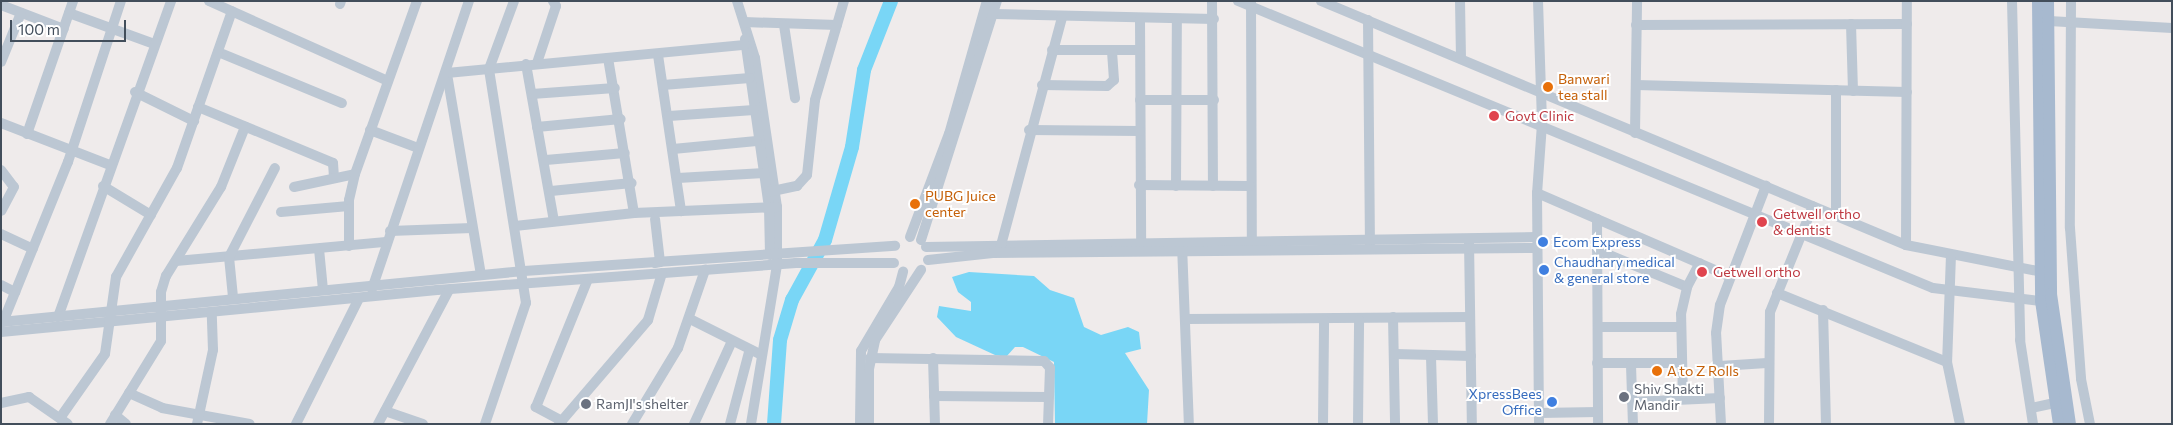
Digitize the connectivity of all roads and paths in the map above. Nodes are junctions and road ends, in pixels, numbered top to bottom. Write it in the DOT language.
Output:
graph roads {
  1 [pos="73,1"];
  2 [pos="121,1"];
  3 [pos="170,1"];
  4 [pos="209,1"];
  5 [pos="417,1"];
  6 [pos="468,1"];
  7 [pos="514,1"];
  8 [pos="553,1"];
  9 [pos="737,1"];
  10 [pos="844,1"];
  11 [pos="986,1"];
  12 [pos="998,1"];
  13 [pos="1212,1"];
  14 [pos="1238,1"];
  15 [pos="1320,1"];
  16 [pos="1460,1"];
  17 [pos="1538,1"];
  18 [pos="1637,1"];
  19 [pos="1907,1"];
  20 [pos="2012,1"];
  21 [pos="2038,1"];
  22 [pos="2048,1"];
  23 [pos="2071,1"];
  24 [pos="1251,4"];
  25 [pos="1,5"];
  26 [pos="232,11"];
  27 [pos="21,13"];
  28 [pos="69,13"];
  29 [pos="994,14"];
  30 [pos="1062,18"];
  31 [pos="1140,19"];
  32 [pos="1177,19"];
  33 [pos="1214,19"];
  34 [pos="1368,20"];
  35 [pos="2048,22"];
  36 [pos="2070,22"];
  37 [pos="1851,24"];
  38 [pos="1908,24"];
  39 [pos="784,25"];
  40 [pos="837,25"];
  41 [pos="1636,25"];
  42 [pos="746,27"];
  43 [pos="111,28"];
  44 [pos="2172,28"];
  45 [pos="64,29"];
  46 [pos="154,44"];
  47 [pos="745,45"];
  48 [pos="1052,50"];
  49 [pos="1140,50"];
  50 [pos="1112,51"];
  51 [pos="218,52"];
  52 [pos="658,55"];
  53 [pos="1372,55"];
  54 [pos="608,58"];
  55 [pos="1461,59"];
  56 [pos="1,61"];
  57 [pos="532,63"];
  58 [pos="489,68"];
  59 [pos="447,73"];
  60 [pos="750,78"];
  61 [pos="388,81"];
  62 [pos="663,85"];
  63 [pos="1042,85"];
  64 [pos="1636,85"];
  65 [pos="615,88"];
  66 [pos="1836,90"];
  67 [pos="1853,91"];
  68 [pos="135,92"];
  69 [pos="1542,92"];
  70 [pos="1907,92"];
  71 [pos="532,94"];
  72 [pos="795,98"];
  73 [pos="1140,100"];
  74 [pos="1177,100"];
  75 [pos="1214,100"];
  76 [pos="342,103"];
  77 [pos="198,107"];
  78 [pos="754,110"];
  79 [pos="669,116"];
  80 [pos="621,119"];
  81 [pos="194,121"];
  82 [pos="1,122"];
  83 [pos="1542,124"];
  84 [pos="245,126"];
  85 [pos="537,127"];
  86 [pos="370,130"];
  87 [pos="1029,130"];
  88 [pos="1140,131"];
  89 [pos="1635,133"];
  90 [pos="27,134"];
  91 [pos="758,140"];
  92 [pos="418,148"];
  93 [pos="673,148"];
  94 [pos="70,153"];
  95 [pos="625,153"];
  96 [pos="546,160"];
  97 [pos="110,165"];
  98 [pos="275,168"];
  99 [pos="1,170"];
  100 [pos="765,173"];
  101 [pos="355,174"];
  102 [pos="334,177"];
  103 [pos="678,178"];
  104 [pos="632,183"];
  105 [pos="1139,185"];
  106 [pos="103,186"];
  107 [pos="1176,186"];
  108 [pos="1213,186"];
  109 [pos="1250,186"];
  110 [pos="1766,186"];
  111 [pos="294,187"];
  112 [pos="550,191"];
  113 [pos="771,191"];
  114 [pos="1537,193"];
  115 [pos="348,206"];
  116 [pos="1812,206"];
  117 [pos="773,207"];
  118 [pos="1,211"];
  119 [pos="682,211"];
  120 [pos="281,212"];
  121 [pos="634,213"];
  122 [pos="1758,213"];
  123 [pos="151,215"];
  124 [pos="1836,216"];
  125 [pos="1597,218"];
  126 [pos="655,219"];
  127 [pos="554,221"];
  128 [pos="515,226"];
  129 [pos="472,228"];
  130 [pos="390,231"];
  131 [pos="1803,233"];
  132 [pos="1,234"];
  133 [pos="910,237"];
  134 [pos="1537,237"];
  135 [pos="1252,241"];
  136 [pos="386,242"];
  137 [pos="1141,242"];
  138 [pos="1370,243"];
  139 [pos="1469,243"];
  140 [pos="924,244"];
  141 [pos="1906,245"];
  142 [pos="349,246"];
  143 [pos="895,246"];
  144 [pos="1182,246"];
  145 [pos="1000,248"];
  146 [pos="1537,248"];
  147 [pos="33,249"];
  148 [pos="319,249"];
  149 [pos="1597,250"];
  150 [pos="774,254"];
  151 [pos="1951,255"];
  152 [pos="229,257"];
  153 [pos="796,258"];
  154 [pos="928,260"];
  155 [pos="176,261"];
  156 [pos="655,263"];
  157 [pos="894,263"];
  158 [pos="1700,263"];
  159 [pos="774,269"];
  160 [pos="705,270"];
  161 [pos="921,270"];
  162 [pos="524,271"];
  163 [pos="2019,271"];
  164 [pos="904,272"];
  165 [pos="2046,273"];
  166 [pos="662,274"];
  167 [pos="481,275"];
  168 [pos="1731,277"];
  169 [pos="588,279"];
  170 [pos="526,284"];
  171 [pos="1,285"];
  172 [pos="373,285"];
  173 [pos="1687,287"];
  174 [pos="323,290"];
  175 [pos="449,290"];
  176 [pos="15,292"];
  177 [pos="1777,292"];
  178 [pos="1950,292"];
  179 [pos="233,297"];
  180 [pos="365,297"];
  181 [pos="2019,298"];
  182 [pos="2041,302"];
  183 [pos="160,306"];
  184 [pos="1823,310"];
  185 [pos="212,312"];
  186 [pos="58,316"];
  187 [pos="109,316"];
  188 [pos="159,317"];
  189 [pos="1393,317"];
  190 [pos="1470,317"];
  191 [pos="690,319"];
  192 [pos="1186,319"];
  193 [pos="1324,320"];
  194 [pos="1359,320"];
  195 [pos="2,326"];
  196 [pos="1680,327"];
  197 [pos="1598,328"];
  198 [pos="731,344"];
  199 [pos="749,352"];
  200 [pos="760,354"];
  201 [pos="1395,354"];
  202 [pos="1471,356"];
  203 [pos="1432,357"];
  204 [pos="870,358"];
  205 [pos="933,358"];
  206 [pos="1947,362"];
  207 [pos="1597,363"];
  208 [pos="1680,363"];
  209 [pos="1767,363"];
  210 [pos="1631,365"];
  211 [pos="1720,366"];
  212 [pos="129,393"];
  213 [pos="934,396"];
  214 [pos="1048,397"];
  215 [pos="1720,398"];
  216 [pos="1683,399"];
  217 [pos="1632,402"];
  218 [pos="1,403"];
  219 [pos="2054,403"];
  220 [pos="2031,408"];
  221 [pos="385,410"];
  222 [pos="200,412"];
  223 [pos="1598,412"];
  224 [pos="1539,418"];
  225 [pos="112,420"];
  226 [pos="64,421"];
  227 [pos="560,422"];
  228 [pos="126,424"];
  229 [pos="197,424"];
  230 [pos="250,424"];
  231 [pos="296,424"];
  232 [pos="378,424"];
  233 [pos="423,424"];
  234 [pos="485,424"];
  235 [pos="632,424"];
  236 [pos="694,424"];
  237 [pos="730,424"];
  238 [pos="751,424"];
  239 [pos="860,424"];
  240 [pos="869,424"];
  241 [pos="934,424"];
  242 [pos="1048,424"];
  243 [pos="1189,424"];
  244 [pos="1323,424"];
  245 [pos="1358,424"];
  246 [pos="1395,424"];
  247 [pos="1432,424"];
  248 [pos="1472,424"];
  249 [pos="1598,424"];
  250 [pos="1633,424"];
  251 [pos="1720,424"];
  252 [pos="1769,424"];
  253 [pos="1826,424"];
  254 [pos="1960,424"];
  255 [pos="2034,424"];
  256 [pos="2059,424"];
  257 [pos="2070,424"];
  258 [pos="2090,424"];
  1 -- 28 [label="street"];
  2 -- 43 [label="street"];
  3 -- 46 [label="street"];
  4 -- 26 [label="street"];
  5 -- 61 [label="street"];
  6 -- 59 [label="street"];
  7 -- 58 [label="street"];
  8 -- 57 [label="street"];
  9 -- 42 [label="street"];
  10 -- 40 [label="street"];
  11 -- 133 [label="street"];
  12 -- 29 [label="street"];
  13 -- 33 [label="street"];
  14 -- 24 [label="street"];
  15 -- 34 [label="street"];
  16 -- 55 [label="street"];
  17 -- 69 [label="street"];
  18 -- 41 [label="street"];
  19 -- 38 [label="street"];
  20 -- 163 [label="street"];
  21 -- 165 [label="main road"];
  22 -- 35 [label="main road"];
  23 -- 36 [label="street"];
  24 -- 53 [label="street"];
  24 -- 109 [label="street"];
  25 -- 27 [label="street"];
  26 -- 51 [label="street"];
  26 -- 61 [label="street"];
  27 -- 45 [label="street"];
  27 -- 56 [label="street"];
  28 -- 43 [label="street"];
  28 -- 45 [label="street"];
  29 -- 30 [label="street"];
  29 -- 140 [label="street"];
  30 -- 31 [label="street"];
  30 -- 48 [label="street"];
  31 -- 32 [label="street"];
  31 -- 49 [label="street"];
  32 -- 33 [label="street"];
  32 -- 74 [label="street"];
  33 -- 75 [label="street"];
  34 -- 53 [label="street"];
  34 -- 55 [label="street"];
  35 -- 36 [label="street"];
  35 -- 165 [label="main road"];
  36 -- 44 [label="street"];
  36 -- 258 [label="street"];
  37 -- 38 [label="street"];
  37 -- 41 [label="street"];
  37 -- 67 [label="street"];
  38 -- 70 [label="street"];
  39 -- 40 [label="street"];
  39 -- 42 [label="street"];
  39 -- 72 [label="street"];
  40 -- 113 [label="street"];
  41 -- 64 [label="street"];
  42 -- 47 [label="street"];
  42 -- 113 [label="street"];
  43 -- 46 [label="street"];
  43 -- 94 [label="street"];
  45 -- 90 [label="street"];
  46 -- 68 [label="street"];
  47 -- 52 [label="street"];
  47 -- 60 [label="street"];
  48 -- 50 [label="street"];
  48 -- 63 [label="street"];
  49 -- 50 [label="street"];
  49 -- 73 [label="street"];
  50 -- 63 [label="street"];
  51 -- 76 [label="street"];
  51 -- 77 [label="street"];
  52 -- 54 [label="street"];
  52 -- 62 [label="street"];
  53 -- 83 [label="street"];
  53 -- 138 [label="street"];
  54 -- 57 [label="street"];
  54 -- 65 [label="street"];
  55 -- 69 [label="street"];
  57 -- 58 [label="street"];
  57 -- 71 [label="street"];
  58 -- 59 [label="street"];
  58 -- 128 [label="street"];
  59 -- 92 [label="street"];
  59 -- 129 [label="street"];
  60 -- 62 [label="street"];
  60 -- 78 [label="street"];
  61 -- 86 [label="street"];
  62 -- 79 [label="street"];
  63 -- 87 [label="street"];
  64 -- 66 [label="street"];
  64 -- 89 [label="street"];
  65 -- 71 [label="street"];
  65 -- 80 [label="street"];
  66 -- 67 [label="street"];
  66 -- 124 [label="street"];
  67 -- 70 [label="street"];
  68 -- 81 [label="street"];
  68 -- 97 [label="street"];
  69 -- 83 [label="street"];
  69 -- 89 [label="street"];
  70 -- 141 [label="street"];
  71 -- 85 [label="street"];
  73 -- 74 [label="street"];
  73 -- 88 [label="street"];
  74 -- 75 [label="street"];
  74 -- 107 [label="street"];
  75 -- 108 [label="street"];
  77 -- 81 [label="street"];
  77 -- 84 [label="street"];
  78 -- 79 [label="street"];
  78 -- 91 [label="street"];
  79 -- 93 [label="street"];
  80 -- 85 [label="street"];
  80 -- 95 [label="street"];
  81 -- 123 [label="street"];
  82 -- 90 [label="street"];
  83 -- 114 [label="street"];
  83 -- 122 [label="street"];
  84 -- 102 [label="street"];
  84 -- 155 [label="street"];
  85 -- 96 [label="street"];
  86 -- 92 [label="street"];
  86 -- 101 [label="street"];
  87 -- 88 [label="street"];
  87 -- 145 [label="street"];
  88 -- 105 [label="street"];
  89 -- 110 [label="street"];
  90 -- 94 [label="street"];
  91 -- 93 [label="street"];
  91 -- 100 [label="street"];
  92 -- 130 [label="street"];
  93 -- 103 [label="street"];
  94 -- 97 [label="street"];
  94 -- 147 [label="street"];
  95 -- 96 [label="street"];
  95 -- 104 [label="street"];
  96 -- 112 [label="street"];
  97 -- 106 [label="street"];
  98 -- 152 [label="street"];
  99 -- 118 [label="street"];
  100 -- 103 [label="street"];
  100 -- 113 [label="street"];
  101 -- 102 [label="street"];
  101 -- 115 [label="street"];
  102 -- 111 [label="street"];
  103 -- 119 [label="street"];
  104 -- 112 [label="street"];
  104 -- 121 [label="street"];
  105 -- 107 [label="street"];
  105 -- 137 [label="street"];
  106 -- 123 [label="street"];
  106 -- 186 [label="street"];
  107 -- 108 [label="street"];
  108 -- 109 [label="street"];
  109 -- 135 [label="street"];
  110 -- 116 [label="street"];
  110 -- 122 [label="street"];
  112 -- 127 [label="street"];
  113 -- 117 [label="street"];
  114 -- 125 [label="street"];
  114 -- 134 [label="street"];
  115 -- 120 [label="street"];
  115 -- 142 [label="street"];
  116 -- 124 [label="street"];
  116 -- 131 [label="street"];
  117 -- 119 [label="street"];
  117 -- 150 [label="street"];
  119 -- 121 [label="street"];
  121 -- 127 [label="street"];
  122 -- 131 [label="street"];
  122 -- 168 [label="street"];
  123 -- 187 [label="street"];
  124 -- 141 [label="street"];
  125 -- 149 [label="street"];
  125 -- 158 [label="street"];
  126 -- 156 [label="street"];
  127 -- 128 [label="street"];
  128 -- 162 [label="street"];
  129 -- 130 [label="street"];
  129 -- 167 [label="street"];
  130 -- 136 [label="street"];
  131 -- 177 [label="street"];
  131 -- 178 [label="street"];
  132 -- 147 [label="street"];
  133 -- 140 [label="street"];
  133 -- 143 [label="street"];
  134 -- 139 [label="street"];
  134 -- 146 [label="street"];
  135 -- 138 [label="street"];
  135 -- 144 [label="street"];
  136 -- 142 [label="street"];
  136 -- 172 [label="street"];
  137 -- 144 [label="street"];
  137 -- 145 [label="street"];
  138 -- 139 [label="street"];
  138 -- 144 [label="street"];
  139 -- 146 [label="street"];
  139 -- 190 [label="street"];
  140 -- 145 [label="street"];
  140 -- 154 [label="street"];
  141 -- 151 [label="street"];
  142 -- 148 [label="street"];
  143 -- 153 [label="street"];
  143 -- 157 [label="street"];
  144 -- 145 [label="street"];
  144 -- 192 [label="street"];
  145 -- 154 [label="street"];
  146 -- 224 [label="street"];
  147 -- 176 [label="street"];
  148 -- 152 [label="street"];
  148 -- 174 [label="street"];
  149 -- 173 [label="street"];
  149 -- 197 [label="street"];
  150 -- 153 [label="street"];
  150 -- 156 [label="street"];
  150 -- 159 [label="street"];
  151 -- 163 [label="street"];
  151 -- 178 [label="street"];
  152 -- 155 [label="street"];
  152 -- 179 [label="street"];
  153 -- 157 [label="street"];
  153 -- 159 [label="street"];
  154 -- 161 [label="street"];
  155 -- 183 [label="street"];
  156 -- 162 [label="street"];
  157 -- 164 [label="street"];
  158 -- 168 [label="street"];
  158 -- 173 [label="street"];
  159 -- 160 [label="street"];
  159 -- 200 [label="street"];
  160 -- 166 [label="street"];
  160 -- 191 [label="street"];
  161 -- 164 [label="street"];
  161 -- 204 [label="street"];
  162 -- 167 [label="street"];
  162 -- 170 [label="street"];
  163 -- 165 [label="street"];
  163 -- 181 [label="street"];
  164 -- 239 [label="street"];
  165 -- 182 [label="main road"];
  165 -- 257 [label="main road"];
  166 -- 169 [label="street"];
  166 -- 227 [label="street"];
  167 -- 172 [label="street"];
  168 -- 211 [label="street"];
  169 -- 170 [label="street"];
  169 -- 227 [label="street"];
  170 -- 175 [label="street"];
  170 -- 234 [label="street"];
  171 -- 176 [label="street"];
  172 -- 174 [label="street"];
  172 -- 180 [label="street"];
  173 -- 196 [label="street"];
  174 -- 179 [label="street"];
  175 -- 180 [label="street"];
  175 -- 221 [label="street"];
  176 -- 195 [label="street"];
  177 -- 184 [label="street"];
  177 -- 209 [label="street"];
  178 -- 181 [label="street"];
  178 -- 206 [label="street"];
  179 -- 183 [label="street"];
  180 -- 185 [label="street"];
  180 -- 231 [label="street"];
  181 -- 182 [label="street"];
  181 -- 220 [label="street"];
  182 -- 219 [label="main road"];
  183 -- 187 [label="street"];
  183 -- 188 [label="street"];
  184 -- 206 [label="street"];
  184 -- 253 [label="street"];
  185 -- 188 [label="street"];
  185 -- 222 [label="street"];
  186 -- 187 [label="street"];
  186 -- 195 [label="street"];
  187 -- 188 [label="street"];
  187 -- 195 [label="street"];
  187 -- 226 [label="street"];
  188 -- 212 [label="street"];
  189 -- 190 [label="street"];
  189 -- 194 [label="street"];
  189 -- 201 [label="street"];
  190 -- 202 [label="street"];
  191 -- 198 [label="street"];
  191 -- 235 [label="street"];
  192 -- 193 [label="street"];
  192 -- 243 [label="street"];
  193 -- 194 [label="street"];
  193 -- 244 [label="street"];
  194 -- 245 [label="street"];
  196 -- 197 [label="street"];
  196 -- 208 [label="street"];
  197 -- 207 [label="street"];
  198 -- 199 [label="street"];
  198 -- 236 [label="street"];
  199 -- 200 [label="street"];
  199 -- 237 [label="street"];
  200 -- 238 [label="street"];
  201 -- 203 [label="street"];
  201 -- 246 [label="street"];
  202 -- 203 [label="street"];
  202 -- 248 [label="street"];
  203 -- 247 [label="street"];
  204 -- 205 [label="street"];
  204 -- 240 [label="street"];
  205 -- 213 [label="street"];
  205 -- 214 [label="street"];
  206 -- 254 [label="street"];
  207 -- 210 [label="street"];
  207 -- 223 [label="street"];
  208 -- 210 [label="street"];
  208 -- 216 [label="street"];
  209 -- 211 [label="street"];
  209 -- 252 [label="street"];
  210 -- 217 [label="street"];
  211 -- 215 [label="street"];
  212 -- 222 [label="street"];
  212 -- 225 [label="street"];
  213 -- 214 [label="street"];
  213 -- 241 [label="street"];
  214 -- 242 [label="street"];
  215 -- 216 [label="street"];
  215 -- 251 [label="street"];
  216 -- 217 [label="street"];
  217 -- 250 [label="street"];
  218 -- 226 [label="street"];
  219 -- 220 [label="street"];
  219 -- 256 [label="main road"];
  220 -- 255 [label="street"];
  221 -- 232 [label="street"];
  221 -- 233 [label="street"];
  222 -- 229 [label="street"];
  222 -- 230 [label="street"];
  223 -- 224 [label="street"];
  223 -- 249 [label="street"];
  225 -- 228 [label="street"];
}
